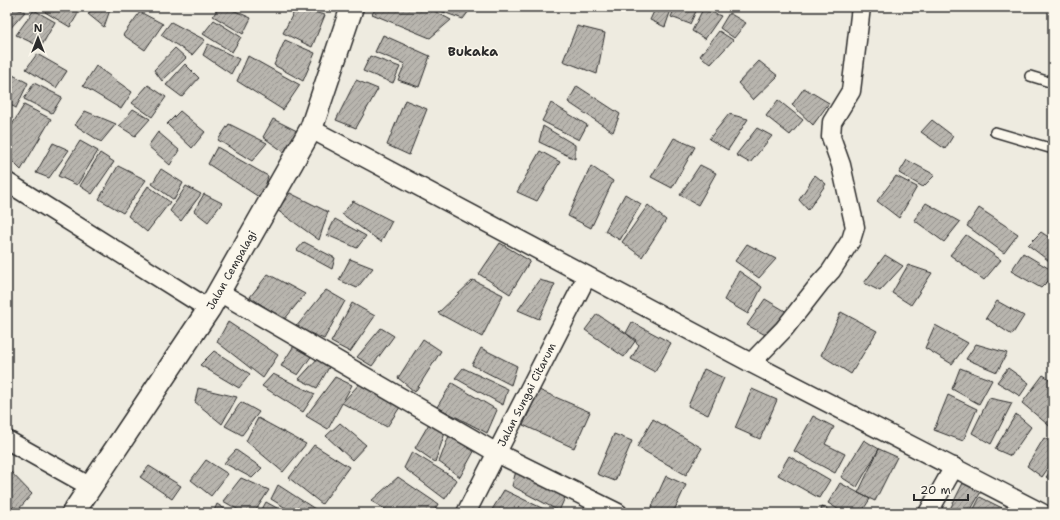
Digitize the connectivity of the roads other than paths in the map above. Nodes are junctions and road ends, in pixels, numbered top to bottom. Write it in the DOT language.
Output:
graph roads {
  1 [pos="352,7"];
  2 [pos="861,7"];
  3 [pos="1030,76"];
  4 [pos="1053,84"];
  5 [pos="311,129"];
  6 [pos="995,132"];
  7 [pos="1053,149"];
  8 [pos="7,182"];
  9 [pos="587,276"];
  10 [pos="214,300"];
  11 [pos="751,363"];
  12 [pos="7,440"];
  13 [pos="498,453"];
  14 [pos="954,467"];
  15 [pos="91,487"];
  16 [pos="73,513"];
  17 [pos="466,513"];
  18 [pos="618,513"];
  19 [pos="928,513"];
  20 [pos="1042,513"];
  1 -- 5 [label="street, Jalan Cempalagi"];
  2 -- 11 [label="street"];
  3 -- 4 [label="lane"];
  5 -- 9 [label="street"];
  5 -- 10 [label="street, Jalan Cempalagi"];
  6 -- 7 [label="lane"];
  8 -- 10 [label="street"];
  9 -- 11 [label="street"];
  9 -- 13 [label="street, Jalan Sungai Citarum"];
  10 -- 13 [label="street"];
  10 -- 15 [label="street, Jalan Cempalagi"];
  11 -- 14 [label="street"];
  12 -- 15 [label="street"];
  13 -- 17 [label="street, Jalan Sungai Citarum"];
  13 -- 18 [label="street"];
  14 -- 19 [label="street"];
  14 -- 20 [label="street"];
  15 -- 16 [label="street, Jalan Cempalagi"];
}
